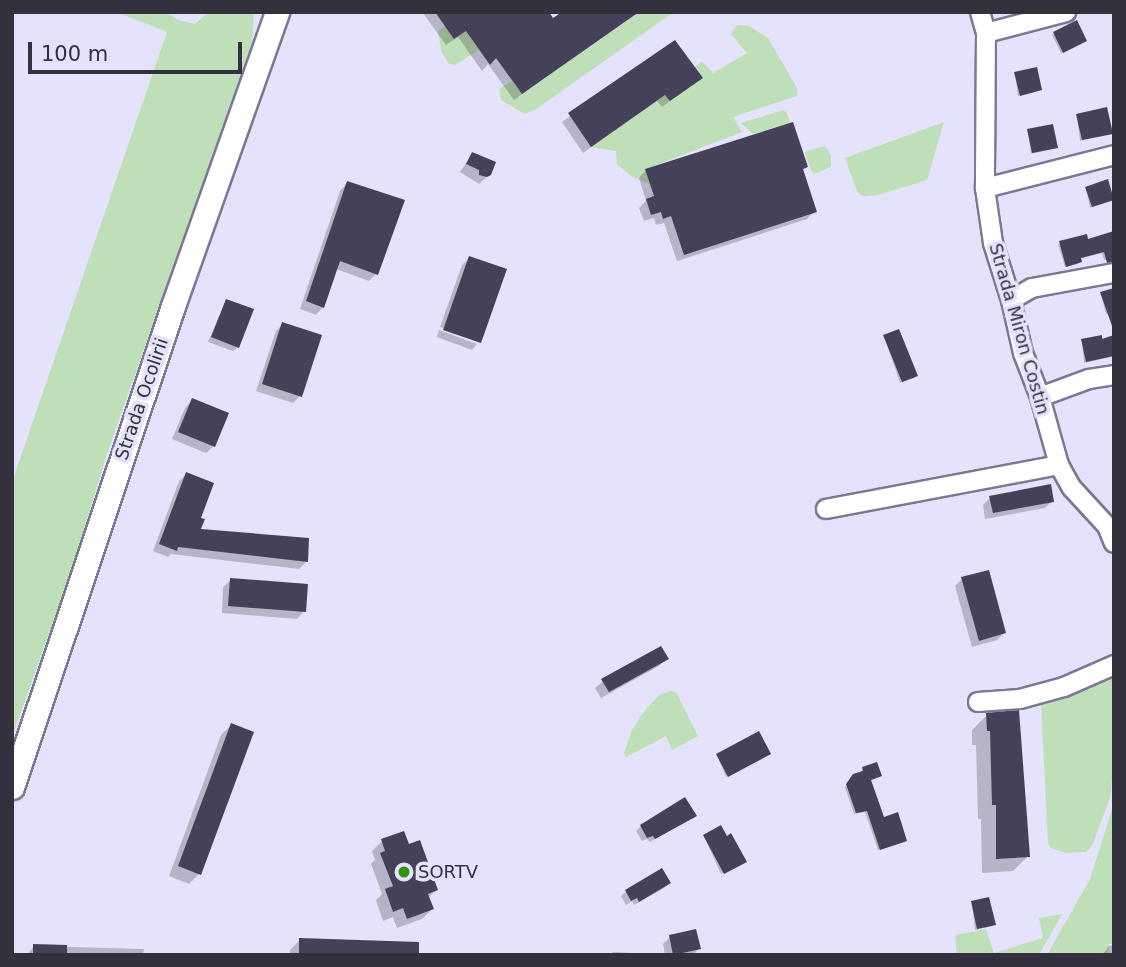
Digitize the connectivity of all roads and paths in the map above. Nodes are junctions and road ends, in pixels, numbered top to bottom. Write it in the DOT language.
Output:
graph roads {
  1 [pos="277,12"];
  2 [pos="980,12"];
  3 [pos="1066,12"];
  4 [pos="986,33"];
  5 [pos="1114,155"];
  6 [pos="985,188"];
  7 [pos="1114,273"];
  8 [pos="1012,300"];
  9 [pos="1114,375"];
  10 [pos="1040,397"];
  11 [pos="1059,465"];
  12 [pos="826,509"];
  13 [pos="1110,523"];
  14 [pos="1114,543"];
  15 [pos="1114,665"];
  16 [pos="978,702"];
  17 [pos="12,787"];
  1 -- 17 [label="main road, Strada Ocolirii"];
  2 -- 4 [label="street, Strada Miron Costin"];
  3 -- 4 [label="street"];
  4 -- 6 [label="street, Strada Miron Costin"];
  5 -- 6 [label="street"];
  6 -- 8 [label="street, Strada Miron Costin"];
  7 -- 8 [label="street"];
  8 -- 10 [label="street, Strada Miron Costin"];
  9 -- 10 [label="street"];
  10 -- 11 [label="street, Strada Miron Costin"];
  11 -- 12 [label="street"];
  11 -- 13 [label="street, Strada Miron Costin"];
  13 -- 14 [label="street, Strada Miron Costin"];
  15 -- 16 [label="street"];
}
